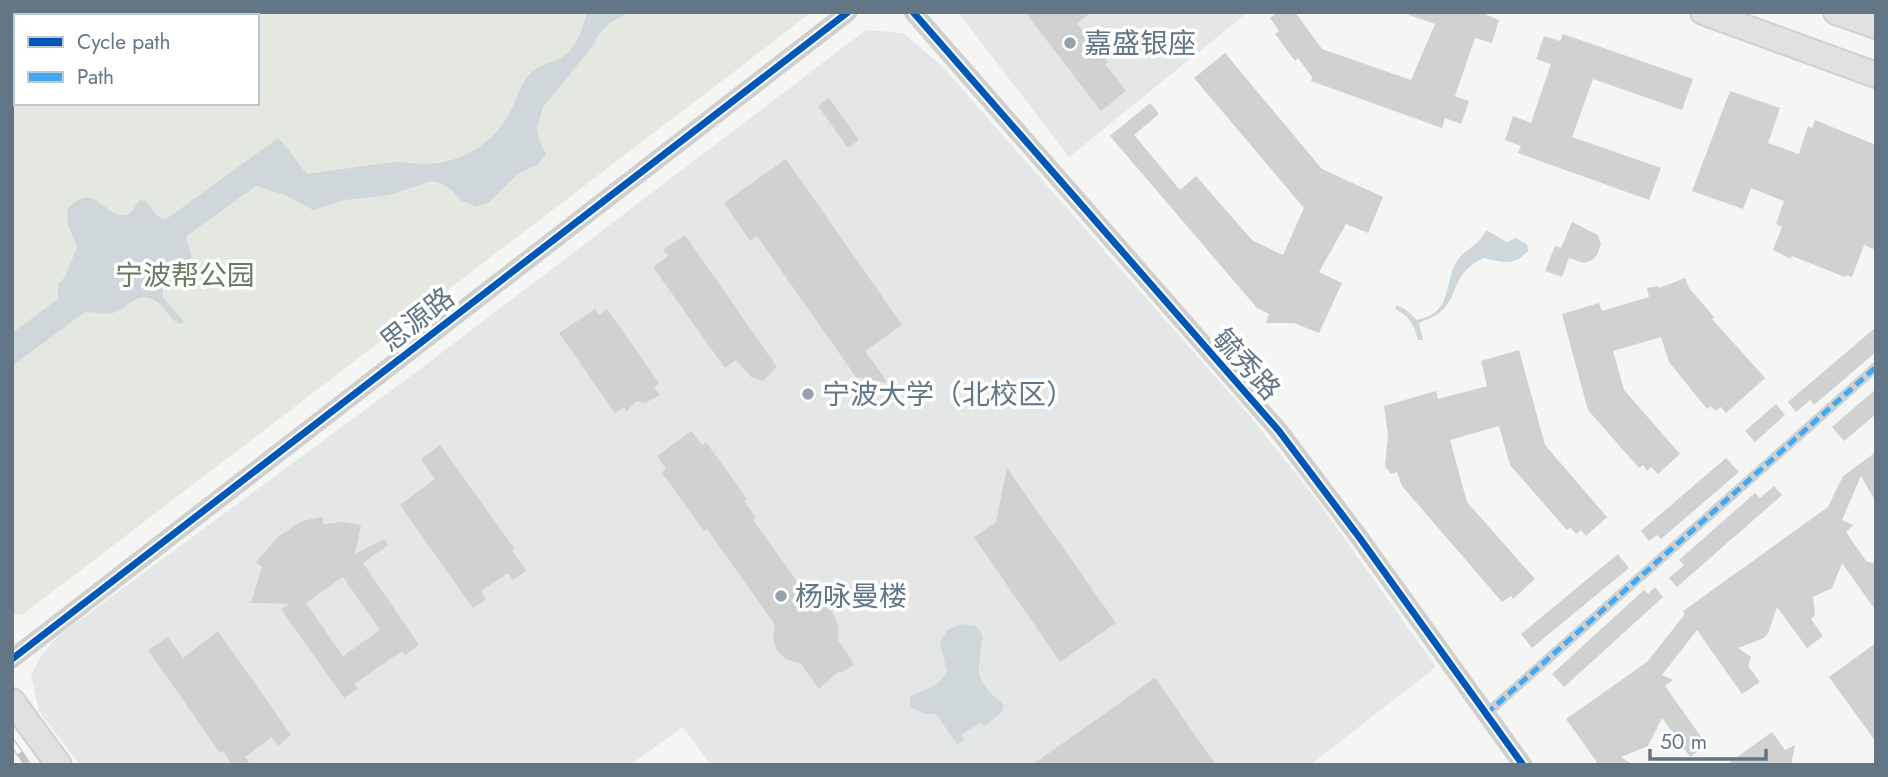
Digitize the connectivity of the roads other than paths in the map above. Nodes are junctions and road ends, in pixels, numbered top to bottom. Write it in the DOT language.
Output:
graph roads {
  1 [pos="848,12"];
  2 [pos="913,12"];
  3 [pos="1703,12"];
  4 [pos="1836,12"];
  5 [pos="1876,26"];
  6 [pos="1876,75"];
  7 [pos="1876,367"];
  8 [pos="12,659"];
  9 [pos="12,701"];
  10 [pos="1486,714"];
  11 [pos="59,765"];
  12 [pos="1523,765"];
  1 -- 8 [label="street, 思源路"];
  2 -- 10 [label="street, 毓秀路"];
  3 -- 6 [label="main road"];
  4 -- 5 [label="main road"];
  7 -- 10 [label="street"];
  9 -- 11 [label="main road"];
  10 -- 12 [label="street, 毓秀路"];
}
